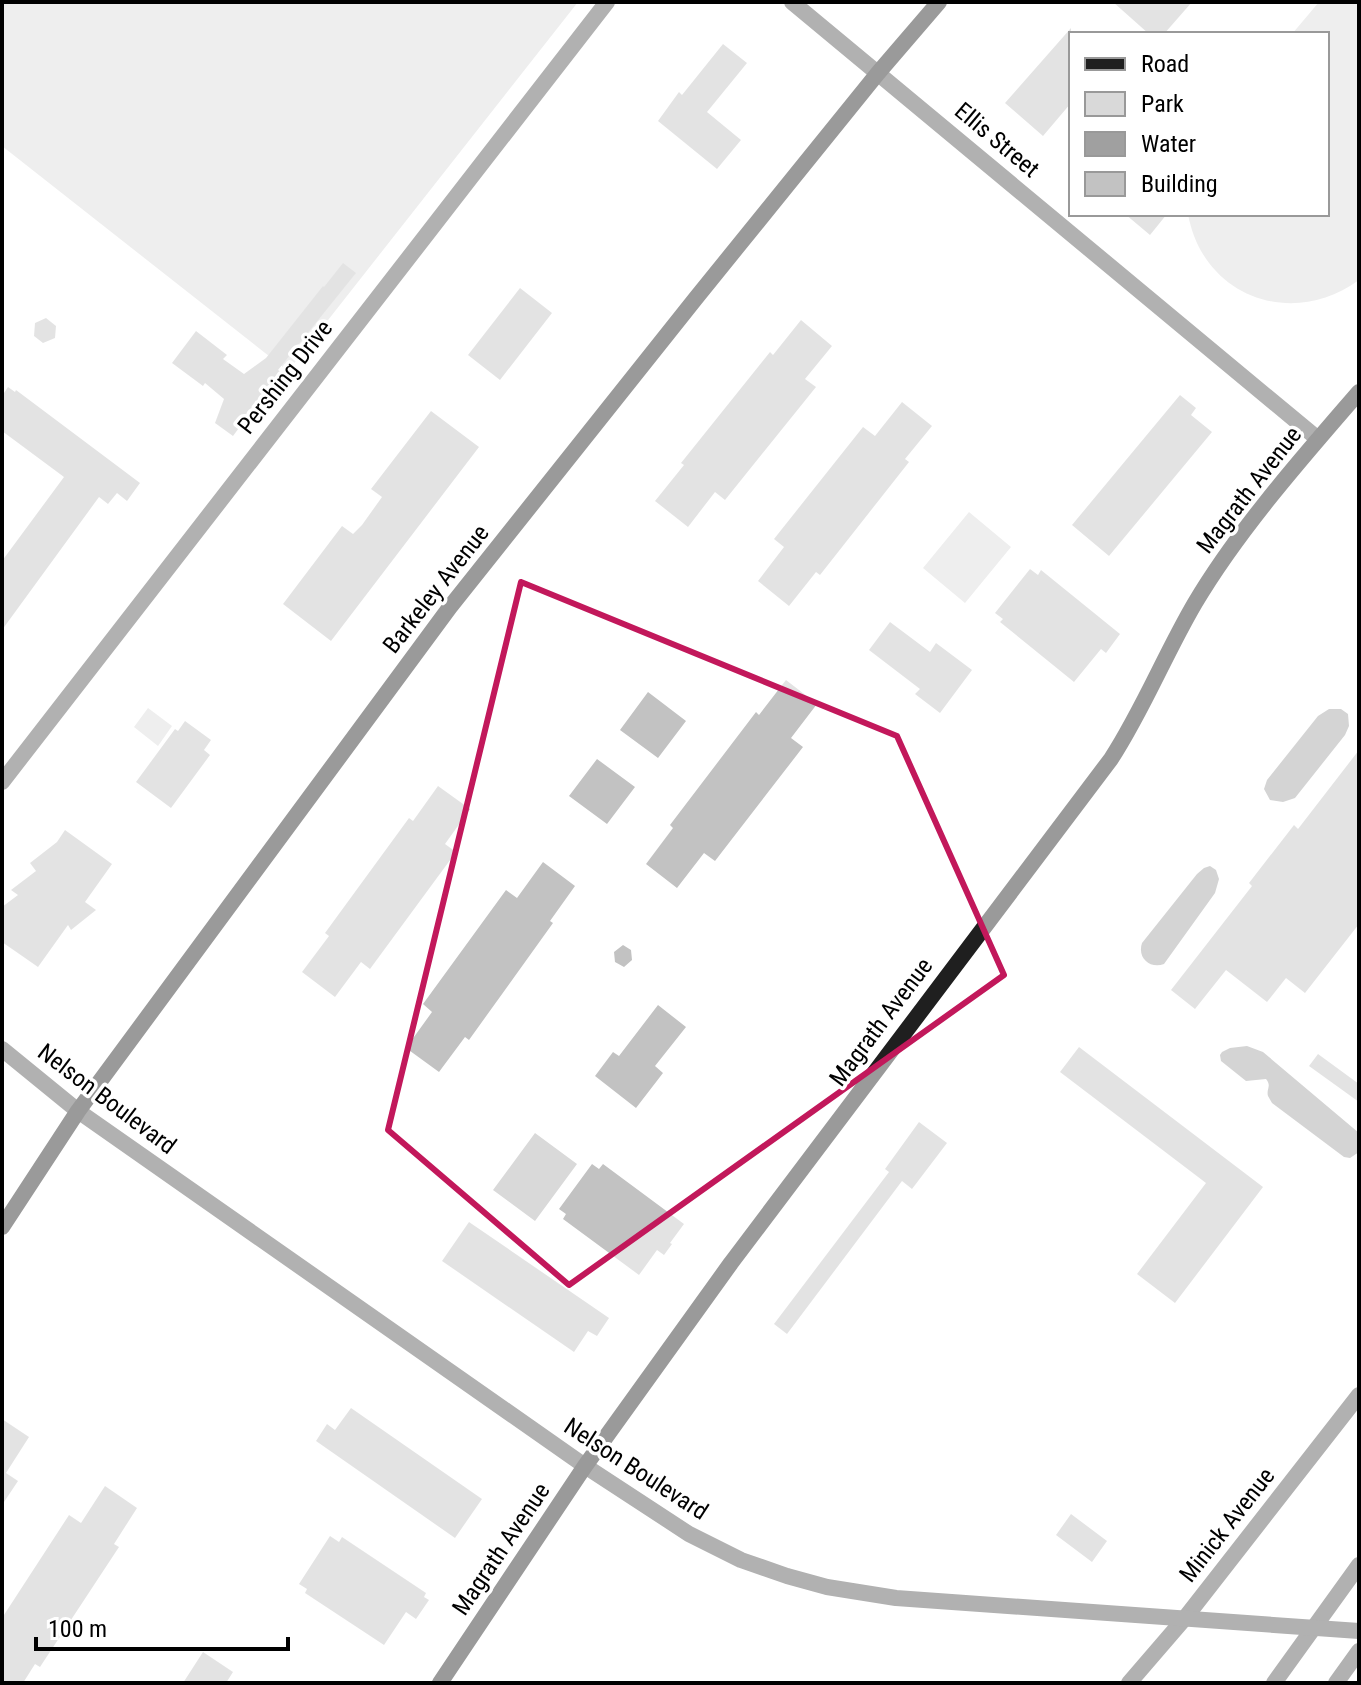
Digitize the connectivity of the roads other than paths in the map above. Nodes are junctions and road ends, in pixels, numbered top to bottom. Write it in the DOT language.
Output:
graph roads {
  1 [pos="607,2"];
  2 [pos="792,2"];
  3 [pos="939,2"];
  4 [pos="878,73"];
  5 [pos="1359,392"];
  6 [pos="1318,439"];
  7 [pos="2,782"];
  8 [pos="2,1049"];
  9 [pos="78,1111"];
  10 [pos="2,1227"];
  11 [pos="1359,1395"];
  12 [pos="585,1466"];
  13 [pos="1359,1565"];
  14 [pos="1185,1618"];
  15 [pos="1315,1628"];
  16 [pos="1359,1631"];
  17 [pos="1359,1651"];
  18 [pos="440,1683"];
  19 [pos="1129,1683"];
  20 [pos="1274,1683"];
  21 [pos="1336,1683"];
  1 -- 7 [label="street, Pershing Drive"];
  2 -- 4 [label="street, Ellis Street"];
  3 -- 4 [label="main road, Barkeley Avenue"];
  4 -- 6 [label="street, Ellis Street"];
  4 -- 9 [label="main road, Barkeley Avenue"];
  5 -- 6 [label="main road, Magrath Avenue"];
  6 -- 12 [label="main road, Magrath Avenue"];
  8 -- 9 [label="street, Nelson Boulevard"];
  9 -- 10 [label="main road, Barkeley Avenue"];
  9 -- 12 [label="street, Nelson Boulevard"];
  11 -- 14 [label="street, Minick Avenue"];
  12 -- 14 [label="street, Nelson Boulevard"];
  12 -- 18 [label="main road, Magrath Avenue"];
  13 -- 15 [label="street"];
  14 -- 15 [label="street, Nelson Boulevard"];
  14 -- 19 [label="street, Minick Avenue"];
  15 -- 16 [label="street, Nelson Boulevard"];
  15 -- 20 [label="street"];
  17 -- 21 [label="street"];
}
